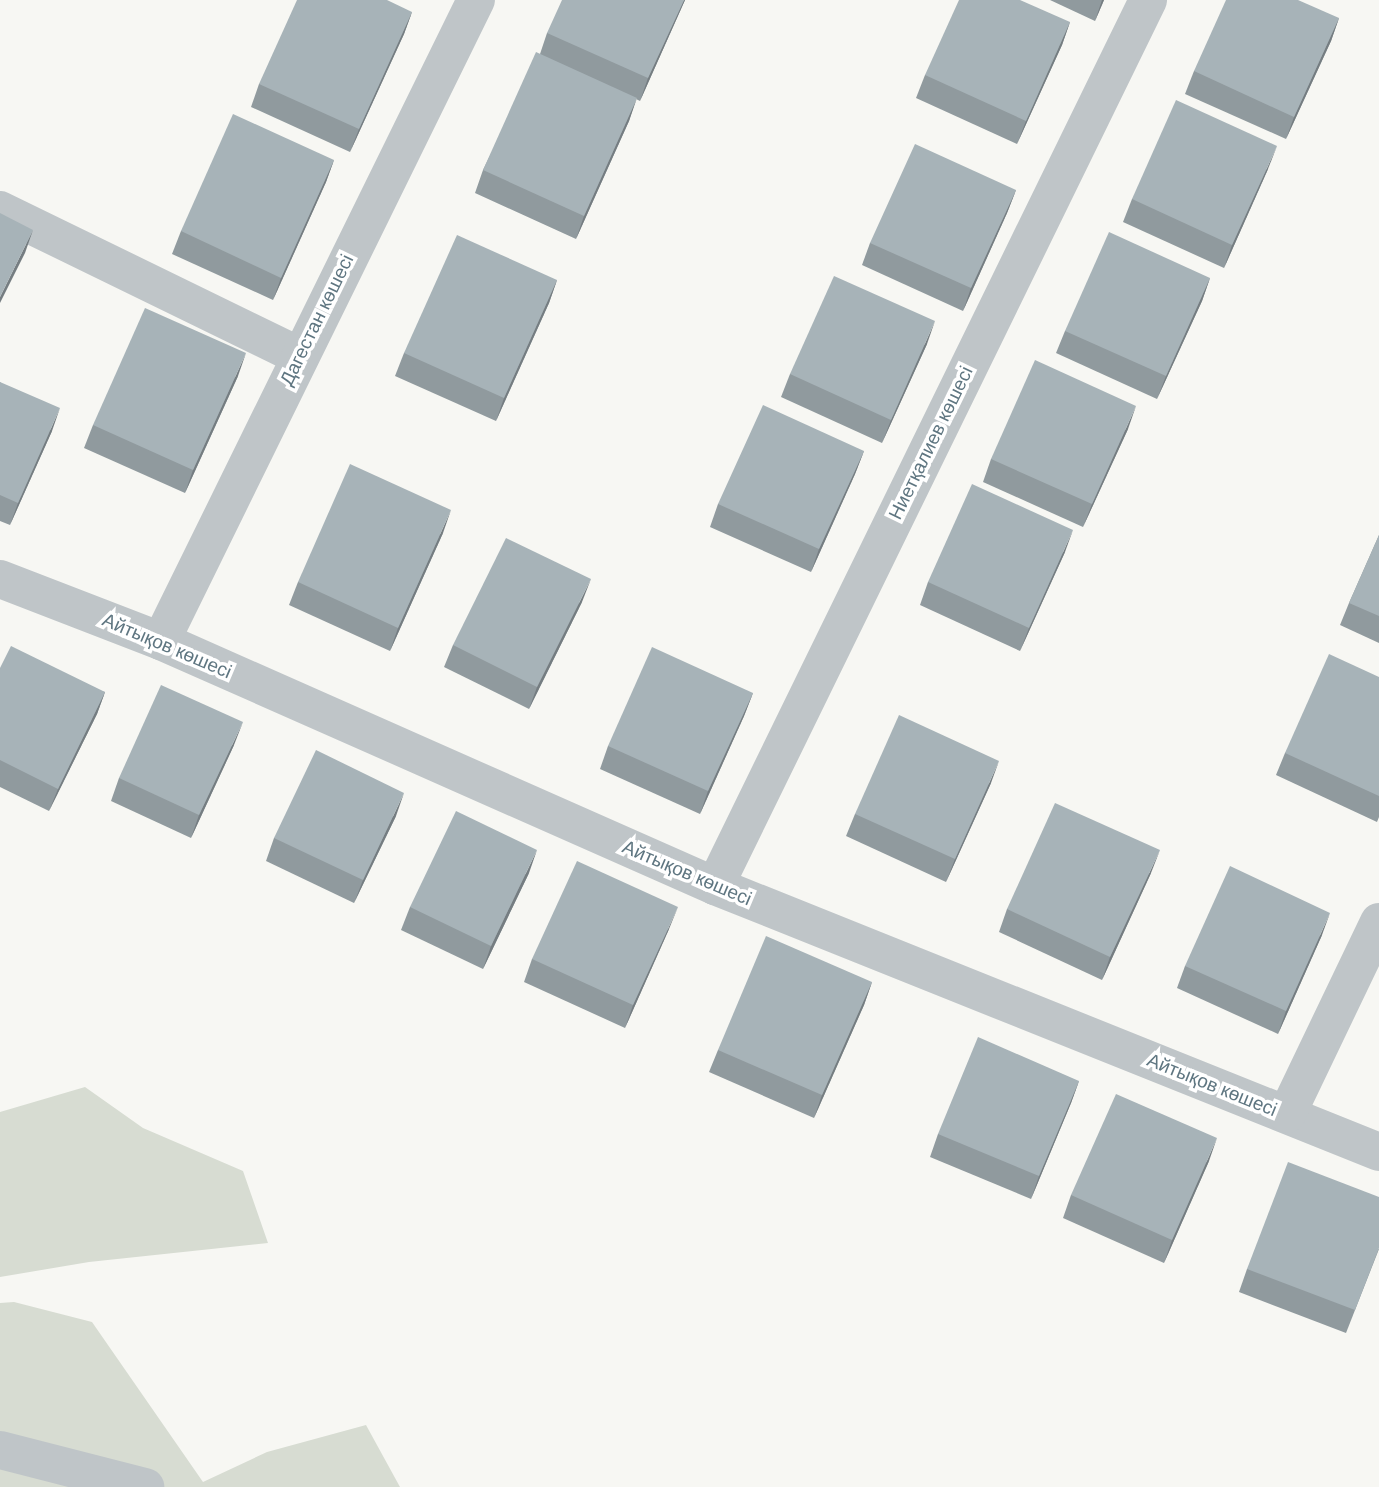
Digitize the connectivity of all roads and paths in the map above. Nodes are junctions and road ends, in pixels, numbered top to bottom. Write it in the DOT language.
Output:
graph roads {
  1 [pos="476,0"];
  2 [pos="1148,0"];
  3 [pos="0,210"];
  4 [pos="300,356"];
  5 [pos="0,579"];
  6 [pos="161,642"];
  7 [pos="715,886"];
  8 [pos="1379,922"];
  9 [pos="1287,1114"];
  10 [pos="1379,1152"];
  11 [pos="0,1450"];
  12 [pos="145,1487"];
  1 -- 4 [label="street, Дагестан көшесі"];
  2 -- 7 [label="street, Ниетқалиев көшесі"];
  3 -- 4 [label="street"];
  4 -- 6 [label="street, Дагестан көшесі"];
  5 -- 6 [label="street, Айтықов көшесі"];
  6 -- 7 [label="street, Айтықов көшесі"];
  7 -- 9 [label="street, Айтықов көшесі"];
  8 -- 9 [label="street"];
  9 -- 10 [label="street, Айтықов көшесі"];
  11 -- 12 [label="street"];
}
